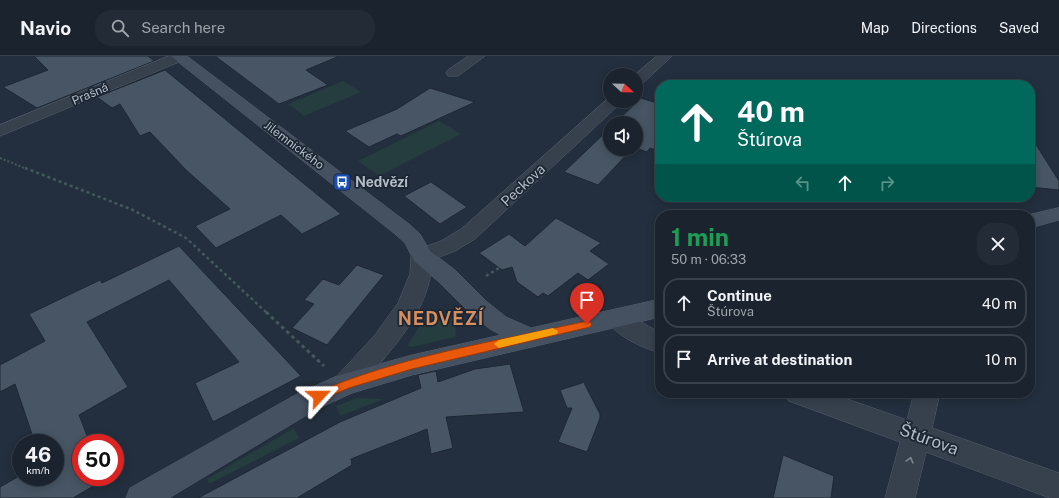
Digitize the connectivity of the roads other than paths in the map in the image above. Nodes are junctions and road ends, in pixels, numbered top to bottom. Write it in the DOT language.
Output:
graph roads {
  1 [pos="179,56"];
  2 [pos="478,56"];
  3 [pos="665,56"];
  4 [pos="453,73"];
  5 [pos="643,76"];
  6 [pos="607,108"];
  7 [pos="0,131"];
  8 [pos="1059,214"];
  9 [pos="1035,220"];
  10 [pos="422,256"];
  11 [pos="655,309"];
  12 [pos="616,318"];
  13 [pos="527,337"];
  14 [pos="655,341"];
  15 [pos="346,384"];
  16 [pos="812,398"];
  17 [pos="926,398"];
  18 [pos="917,435"];
  19 [pos="1059,487"];
  20 [pos="141,498"];
  21 [pos="900,498"];
  1 -- 7 [label="street, Prašná"];
  1 -- 10 [label="street, Jilemnického"];
  2 -- 4 [label="street"];
  3 -- 5 [label="street"];
  6 -- 10 [label="street, Peckova"];
  8 -- 9 [label="street"];
  10 -- 13 [label="street, Jilemnického"];
  10 -- 15 [label="street"];
  11 -- 12 [label="street"];
  12 -- 13 [label="street"];
  12 -- 14 [label="street"];
  13 -- 15 [label="street"];
  15 -- 20 [label="street"];
  16 -- 18 [label="street, Štúrova"];
  17 -- 18 [label="street"];
  18 -- 19 [label="street, Štúrova"];
  21 -- 18 [label="street, one-way"];
}
